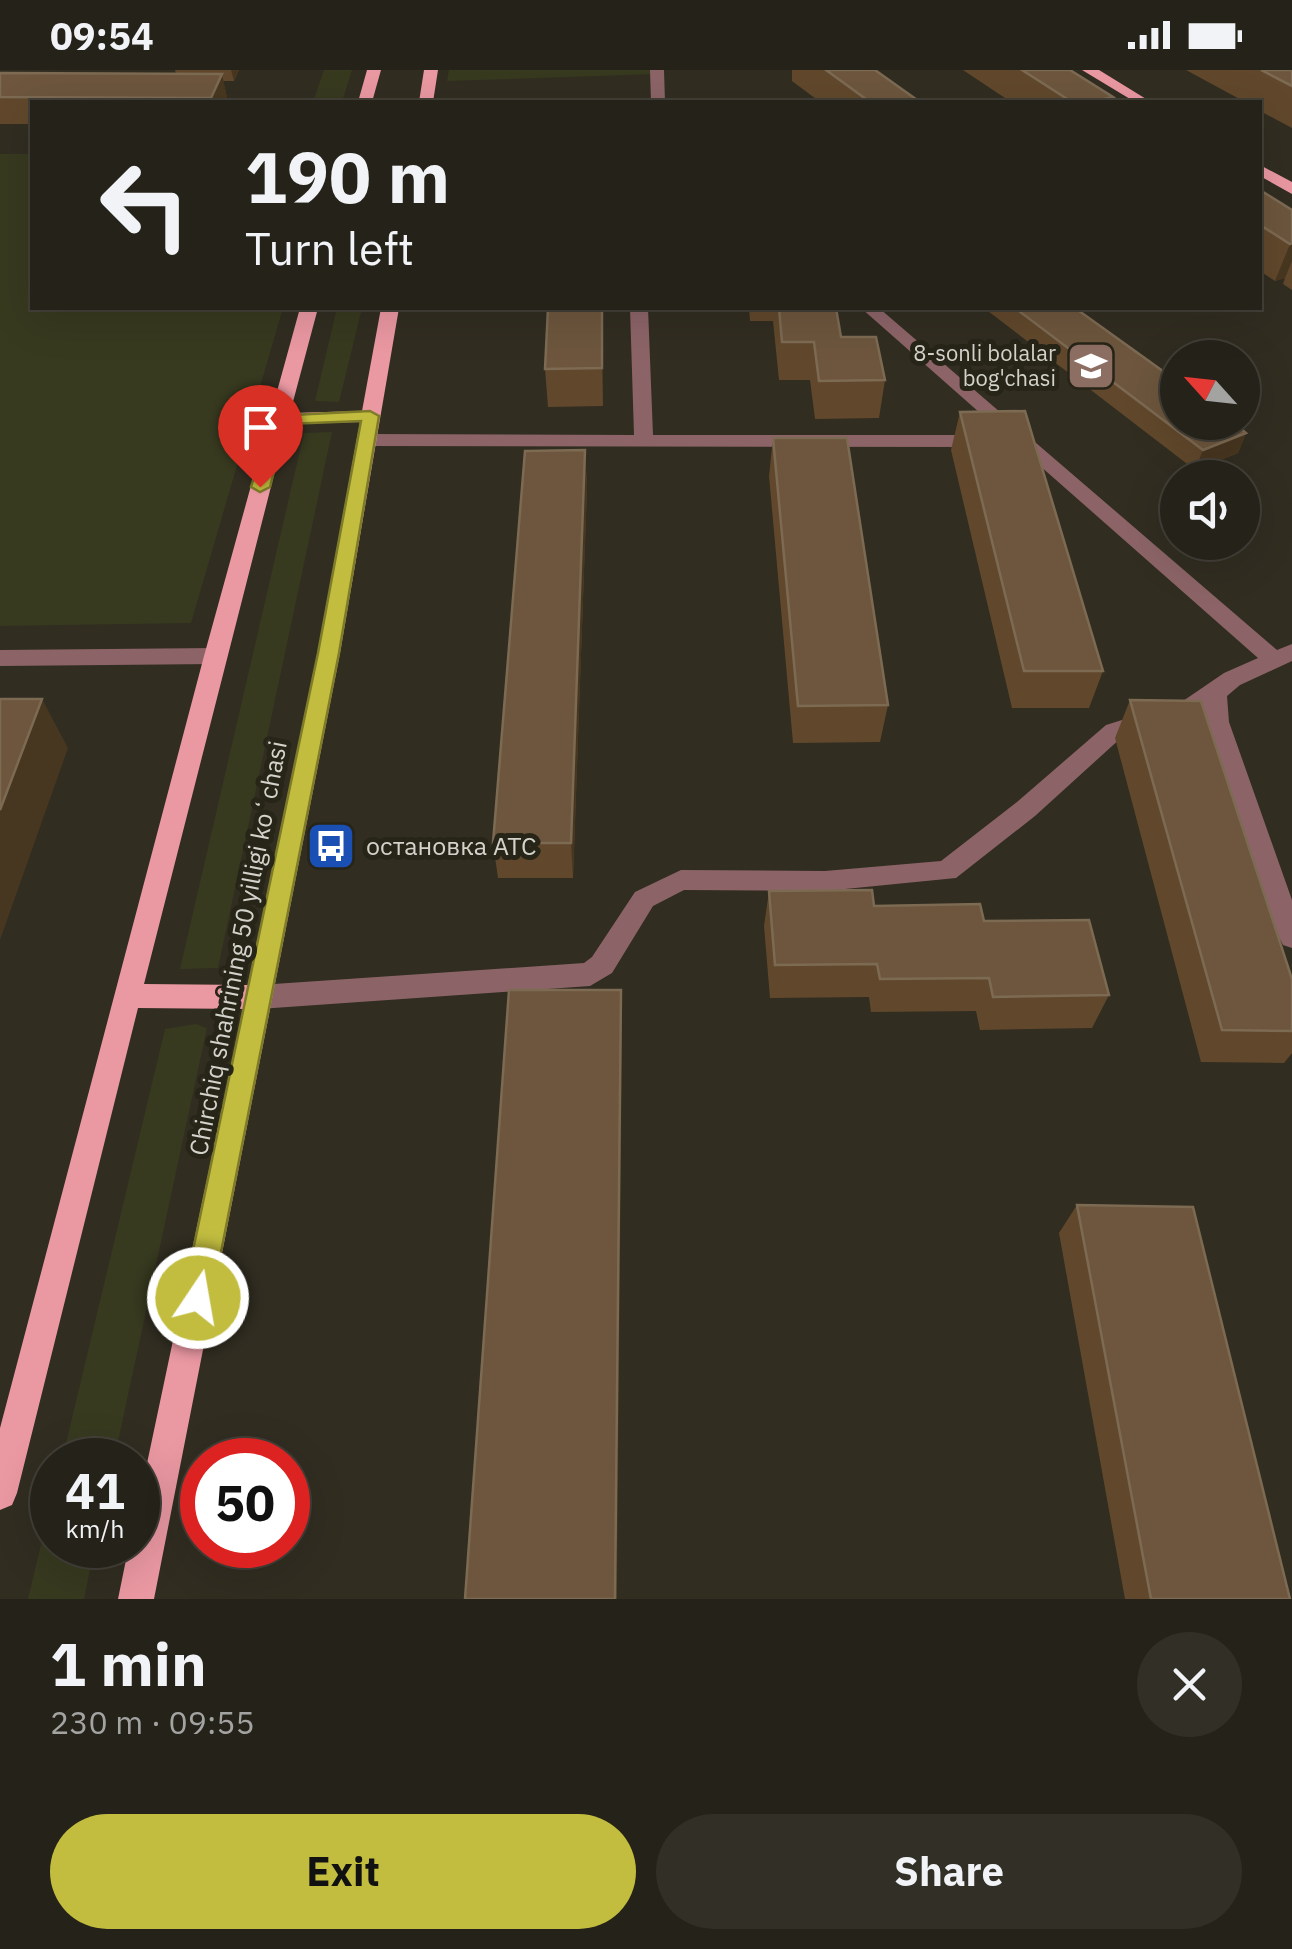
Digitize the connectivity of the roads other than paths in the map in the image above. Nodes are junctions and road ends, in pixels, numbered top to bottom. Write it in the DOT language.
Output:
graph roads {
  1 [pos="374,70"];
  2 [pos="431,70"];
  3 [pos="656,70"];
  4 [pos="1089,70"];
  5 [pos="366,100"];
  6 [pos="426,100"];
  7 [pos="658,100"];
  8 [pos="1141,100"];
  9 [pos="1262,171"];
  10 [pos="1292,189"];
  11 [pos="308,310"];
  12 [pos="390,310"];
  13 [pos="639,310"];
  14 [pos="872,310"];
  15 [pos="279,419"];
  16 [pos="368,428"];
  17 [pos="644,440"];
  18 [pos="1022,441"];
  19 [pos="215,656"];
  20 [pos="1283,656"];
  21 [pos="0,658"];
  22 [pos="1215,693"];
  23 [pos="1292,937"];
  24 [pos="130,996"];
  25 [pos="259,996"];
  26 [pos="0,1493"];
  27 [pos="136,1599"];
  1 -- 5 [label="main road"];
  2 -- 6 [label="main road"];
  3 -- 7 [label="street"];
  4 -- 8 [label="main road"];
  9 -- 10 [label="main road"];
  11 -- 15 [label="main road"];
  12 -- 16 [label="main road, Chirchiq shahrining 50 yilligi koʻchasi"];
  13 -- 17 [label="street"];
  14 -- 18 [label="street"];
  15 -- 16 [label="main road"];
  15 -- 19 [label="main road"];
  16 -- 17 [label="street"];
  16 -- 25 [label="main road, Chirchiq shahrining 50 yilligi koʻchasi"];
  17 -- 18 [label="street"];
  18 -- 20 [label="street"];
  19 -- 21 [label="street"];
  19 -- 24 [label="main road"];
  20 -- 22 [label="street"];
  22 -- 23 [label="street"];
  22 -- 25 [label="street"];
  24 -- 25 [label="main road"];
  24 -- 26 [label="main road"];
  25 -- 27 [label="main road, Chirchiq shahrining 50 yilligi koʻchasi"];
}
